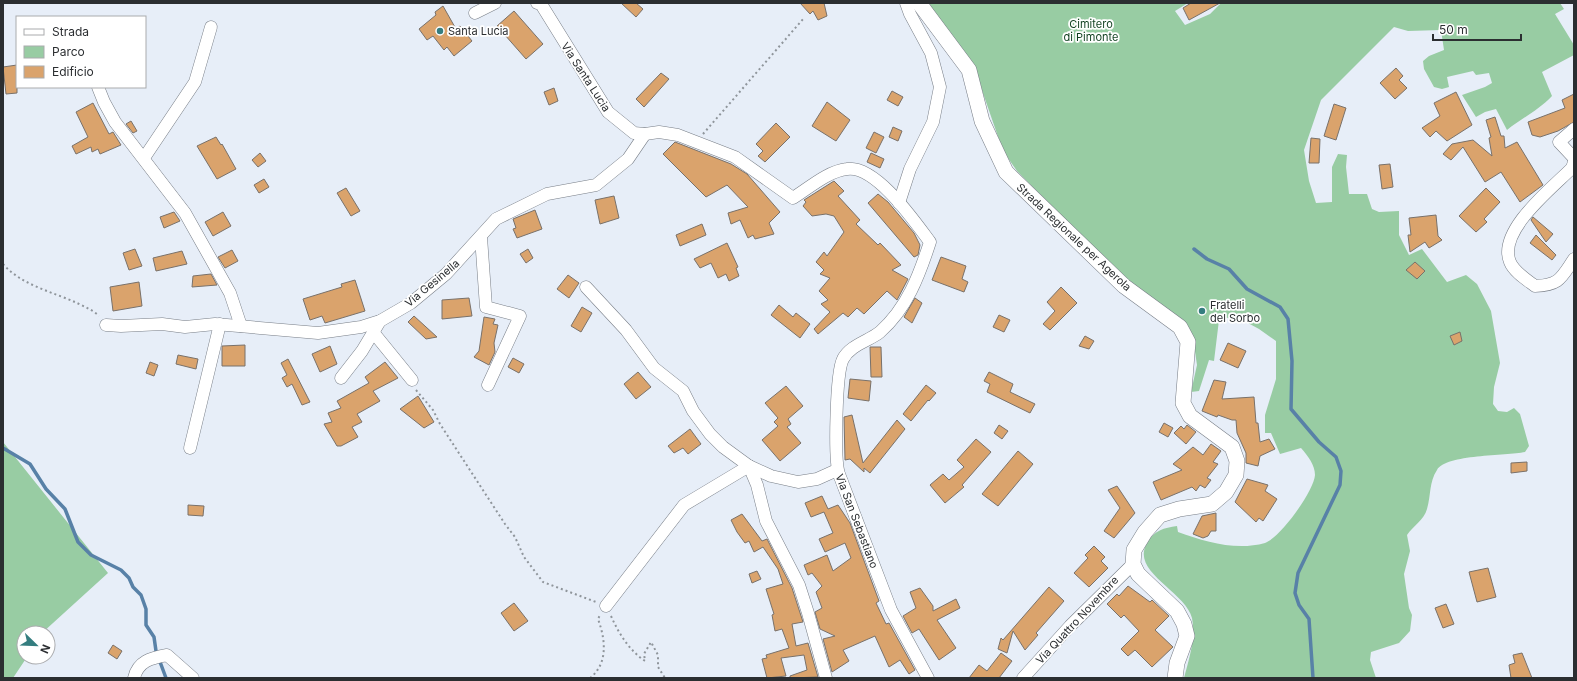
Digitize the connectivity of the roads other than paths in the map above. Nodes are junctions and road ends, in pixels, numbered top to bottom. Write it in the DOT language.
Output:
graph roads {
  1 [pos="495,3"];
  2 [pos="539,3"];
  3 [pos="906,3"];
  4 [pos="919,3"];
  5 [pos="475,13"];
  6 [pos="211,27"];
  7 [pos="98,88"];
  8 [pos="1574,129"];
  9 [pos="645,134"];
  10 [pos="144,158"];
  11 [pos="1574,158"];
  12 [pos="1574,162"];
  13 [pos="899,203"];
  14 [pos="481,237"];
  15 [pos="1574,259"];
  16 [pos="586,288"];
  17 [pos="380,321"];
  18 [pos="220,324"];
  19 [pos="106,325"];
  20 [pos="241,326"];
  21 [pos="373,332"];
  22 [pos="341,378"];
  23 [pos="412,380"];
  24 [pos="488,385"];
  25 [pos="190,448"];
  26 [pos="749,466"];
  27 [pos="838,470"];
  28 [pos="1133,564"];
  29 [pos="606,606"];
  30 [pos="134,678"];
  31 [pos="194,678"];
  32 [pos="826,678"];
  33 [pos="928,678"];
  34 [pos="1024,678"];
  35 [pos="1174,678"];
  1 -- 5 [label="street"];
  2 -- 9 [label="street, Via Santa Lucia"];
  3 -- 13 [label="street"];
  4 -- 28 [label="main road, Strada Regionale per Agerola"];
  6 -- 10 [label="street"];
  7 -- 10 [label="street"];
  8 -- 11 [label="street"];
  9 -- 13 [label="street, Via Santa Lucia"];
  9 -- 14 [label="street, Via Gesinella"];
  10 -- 20 [label="street"];
  12 -- 15 [label="street"];
  13 -- 27 [label="street, Via San Sebastiano"];
  14 -- 17 [label="street, Via Gesinella"];
  14 -- 24 [label="street"];
  16 -- 26 [label="street"];
  17 -- 20 [label="street, Via Gesinella"];
  17 -- 21 [label="street"];
  18 -- 19 [label="street, Via Gesinella"];
  18 -- 20 [label="street, Via Gesinella"];
  18 -- 25 [label="street"];
  21 -- 22 [label="street"];
  21 -- 23 [label="street"];
  26 -- 27 [label="street"];
  26 -- 29 [label="street"];
  26 -- 32 [label="street"];
  27 -- 33 [label="street, Via San Sebastiano"];
  28 -- 34 [label="street, Via Quattro Novembre"];
  28 -- 35 [label="main road"];
  30 -- 31 [label="street"];
}
